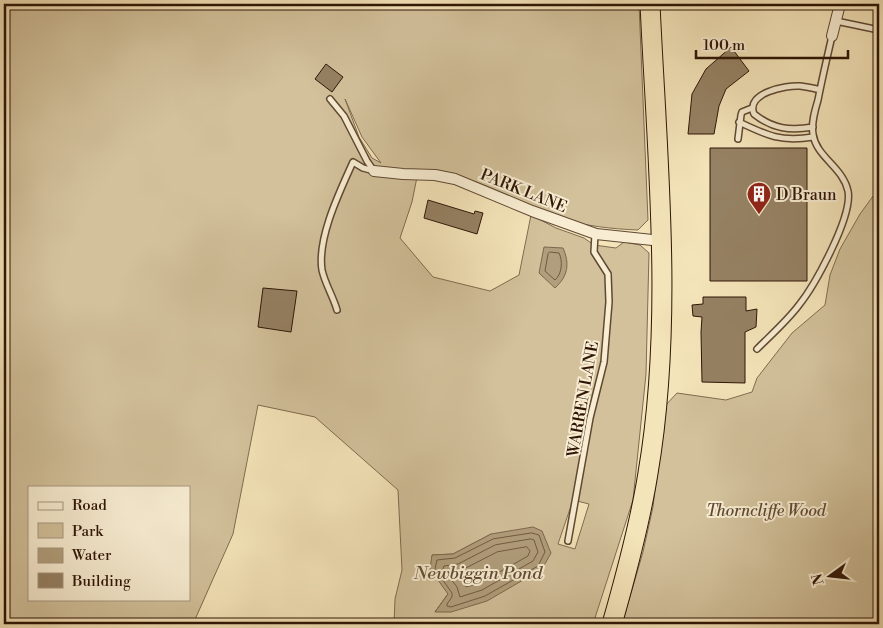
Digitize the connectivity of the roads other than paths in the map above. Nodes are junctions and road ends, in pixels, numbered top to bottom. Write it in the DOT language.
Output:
graph roads {
  1 [pos="650,4"];
  2 [pos="840,4"];
  3 [pos="836,21"];
  4 [pos="879,30"];
  5 [pos="832,36"];
  6 [pos="820,90"];
  7 [pos="330,99"];
  8 [pos="752,108"];
  9 [pos="740,122"];
  10 [pos="813,127"];
  11 [pos="814,137"];
  12 [pos="738,139"];
  13 [pos="374,171"];
  14 [pos="596,234"];
  15 [pos="662,241"];
  16 [pos="337,310"];
  17 [pos="757,349"];
  18 [pos="568,541"];
  19 [pos="612,624"];
  1 -- 15 [label="highway"];
  2 -- 3 [label="street"];
  3 -- 4 [label="lane"];
  3 -- 5 [label="street"];
  5 -- 6 [label="lane"];
  6 -- 8 [label="lane"];
  6 -- 10 [label="lane"];
  7 -- 13 [label="lane"];
  8 -- 9 [label="lane"];
  8 -- 10 [label="lane"];
  9 -- 11 [label="lane"];
  9 -- 12 [label="lane"];
  10 -- 11 [label="lane"];
  11 -- 17 [label="lane"];
  13 -- 14 [label="street, PARK LANE"];
  13 -- 16 [label="lane"];
  14 -- 15 [label="street, PARK LANE"];
  14 -- 18 [label="lane, WARREN LANE"];
  15 -- 19 [label="highway"];
}
